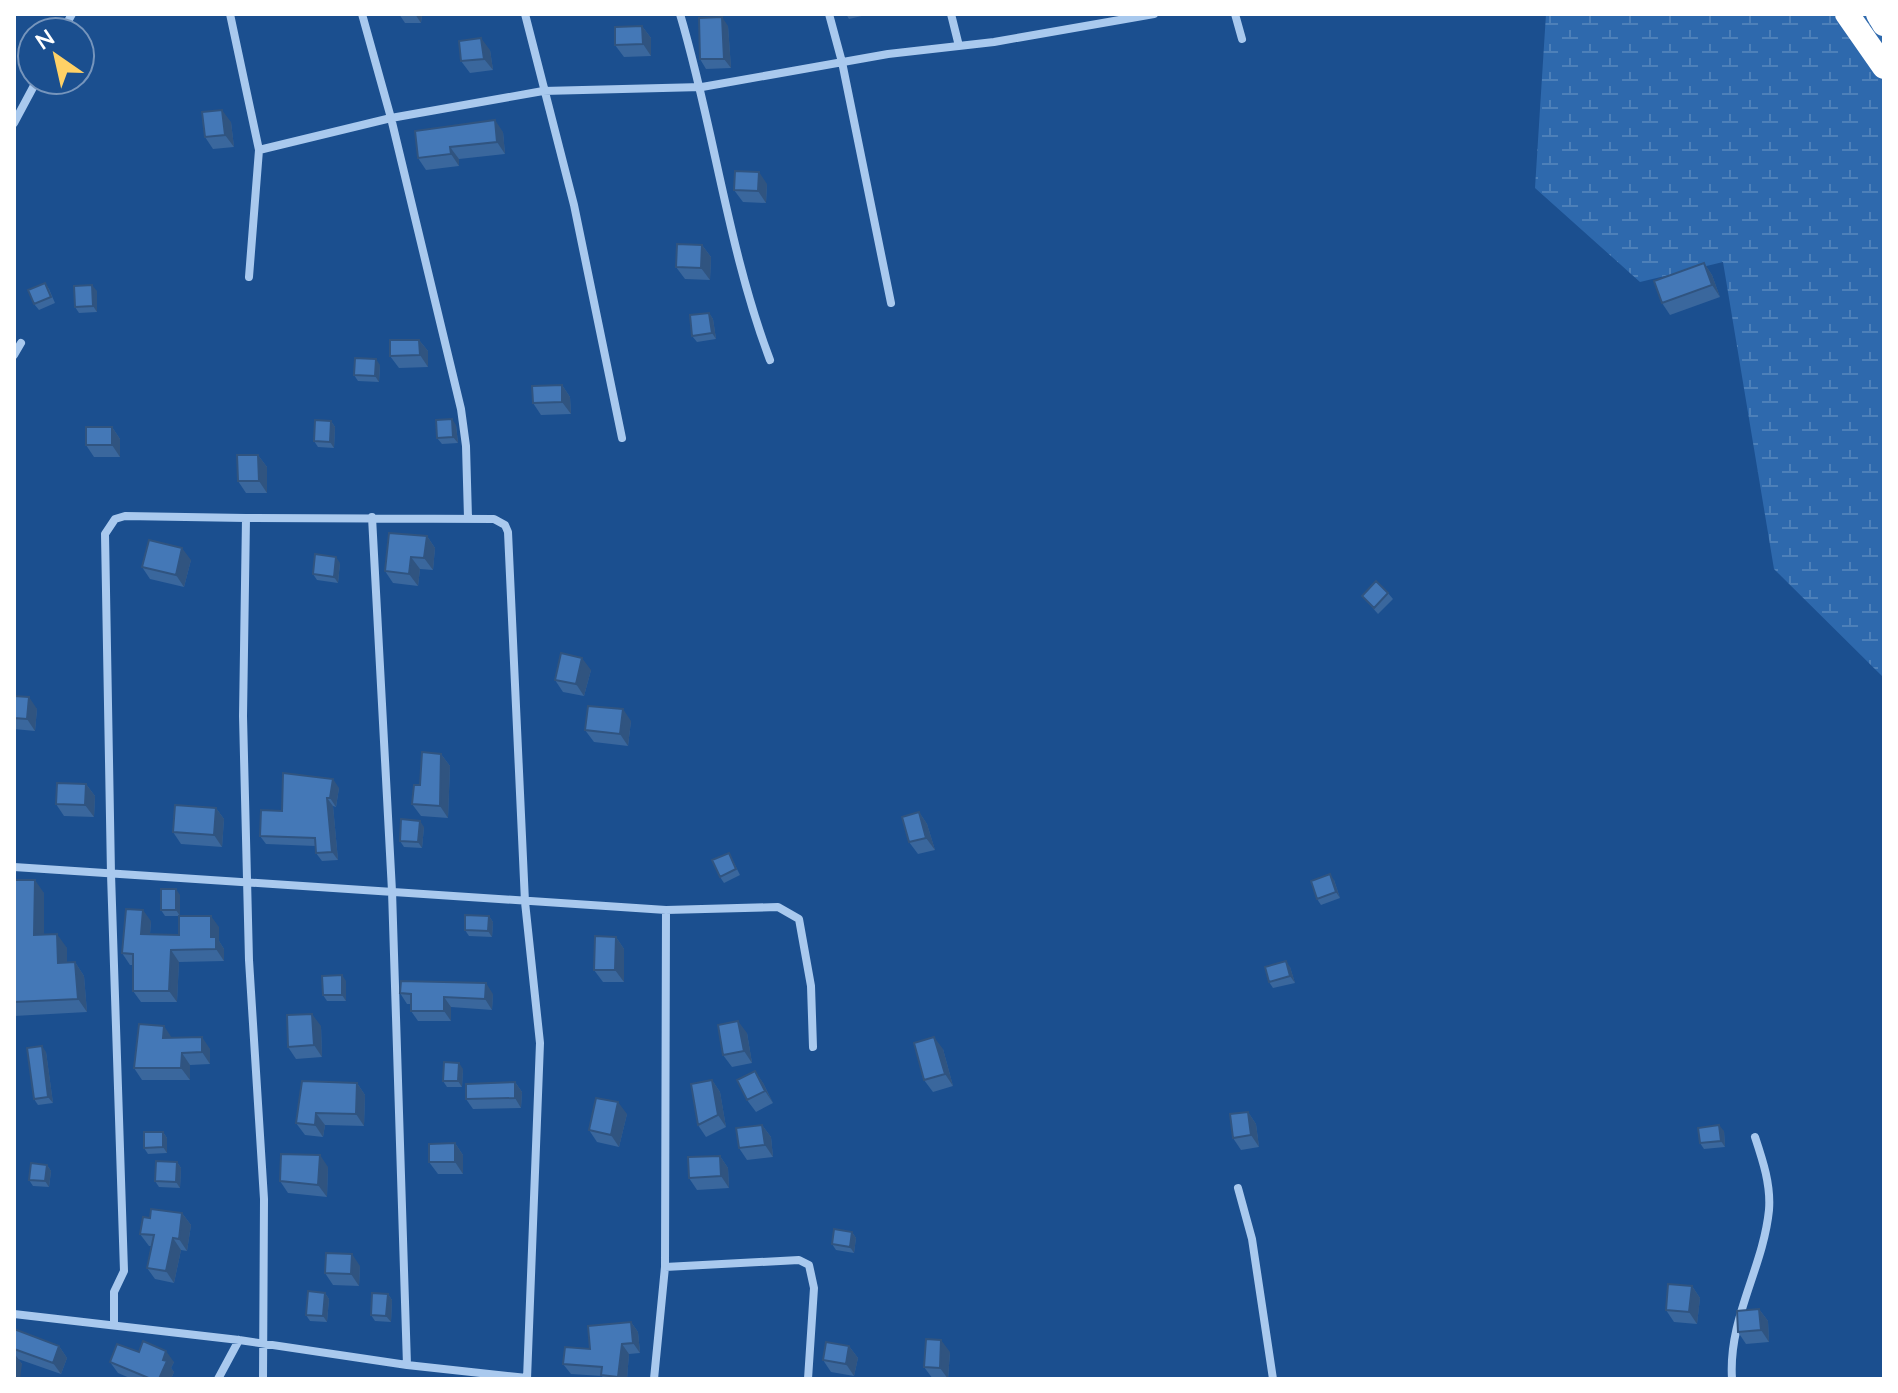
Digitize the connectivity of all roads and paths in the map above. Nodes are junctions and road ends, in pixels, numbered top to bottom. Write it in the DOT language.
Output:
graph roads {
  1 [pos="230,14"];
  2 [pos="362,14"];
  3 [pos="525,14"];
  4 [pos="680,14"];
  5 [pos="829,14"];
  6 [pos="951,14"];
  7 [pos="1093,14"];
  8 [pos="1154,14"];
  9 [pos="1235,14"];
  10 [pos="1847,14"];
  11 [pos="1878,14"];
  12 [pos="1884,24"];
  13 [pos="1095,25"];
  14 [pos="1242,39"];
  15 [pos="959,46"];
  16 [pos="842,62"];
  17 [pos="1884,67"];
  18 [pos="702,87"];
  19 [pos="543,91"];
  20 [pos="28,96"];
  21 [pos="391,118"];
  22 [pos="14,123"];
  23 [pos="259,150"];
  24 [pos="249,277"];
  25 [pos="891,303"];
  26 [pos="21,343"];
  27 [pos="14,355"];
  28 [pos="770,360"];
  29 [pos="622,438"];
  30 [pos="372,517"];
  31 [pos="246,518"];
  32 [pos="468,518"];
  33 [pos="14,867"];
  34 [pos="111,874"];
  35 [pos="247,880"];
  36 [pos="392,891"];
  37 [pos="525,902"];
  38 [pos="666,910"];
  39 [pos="813,1047"];
  40 [pos="1755,1137"];
  41 [pos="1238,1188"];
  42 [pos="665,1267"];
  43 [pos="14,1314"];
  44 [pos="114,1324"];
  45 [pos="239,1340"];
  46 [pos="261,1343"];
  47 [pos="407,1365"];
  48 [pos="218,1379"];
  49 [pos="263,1379"];
  50 [pos="527,1379"];
  51 [pos="654,1379"];
  52 [pos="808,1379"];
  53 [pos="1273,1379"];
  54 [pos="1732,1379"];
  1 -- 23 [label="street"];
  2 -- 21 [label="street"];
  3 -- 19 [label="street"];
  4 -- 18 [label="street"];
  5 -- 16 [label="street"];
  6 -- 15 [label="street"];
  7 -- 13 [label="street"];
  8 -- 13 [label="street"];
  9 -- 14 [label="street"];
  10 -- 17 [label="highway"];
  11 -- 12 [label="highway"];
  13 -- 15 [label="street"];
  15 -- 16 [label="street"];
  16 -- 18 [label="street"];
  16 -- 25 [label="street"];
  18 -- 19 [label="street"];
  18 -- 28 [label="street"];
  19 -- 21 [label="street"];
  19 -- 29 [label="street"];
  20 -- 22 [label="street"];
  21 -- 23 [label="street"];
  21 -- 32 [label="street"];
  23 -- 24 [label="street"];
  26 -- 27 [label="street"];
  30 -- 31 [label="street"];
  30 -- 32 [label="street"];
  30 -- 36 [label="street"];
  31 -- 34 [label="street"];
  31 -- 35 [label="street"];
  32 -- 37 [label="street"];
  33 -- 34 [label="street"];
  34 -- 35 [label="street"];
  34 -- 44 [label="street"];
  35 -- 36 [label="street"];
  35 -- 46 [label="street"];
  36 -- 37 [label="street"];
  36 -- 47 [label="street"];
  37 -- 38 [label="street"];
  37 -- 50 [label="street"];
  38 -- 39 [label="street"];
  38 -- 42 [label="street"];
  40 -- 54 [label="street"];
  41 -- 53 [label="street"];
  42 -- 51 [label="street"];
  42 -- 52 [label="street"];
  43 -- 44 [label="street"];
  44 -- 45 [label="street"];
  45 -- 46 [label="street"];
  45 -- 48 [label="street"];
  46 -- 47 [label="street"];
  46 -- 49 [label="street"];
  47 -- 50 [label="street"];
}
